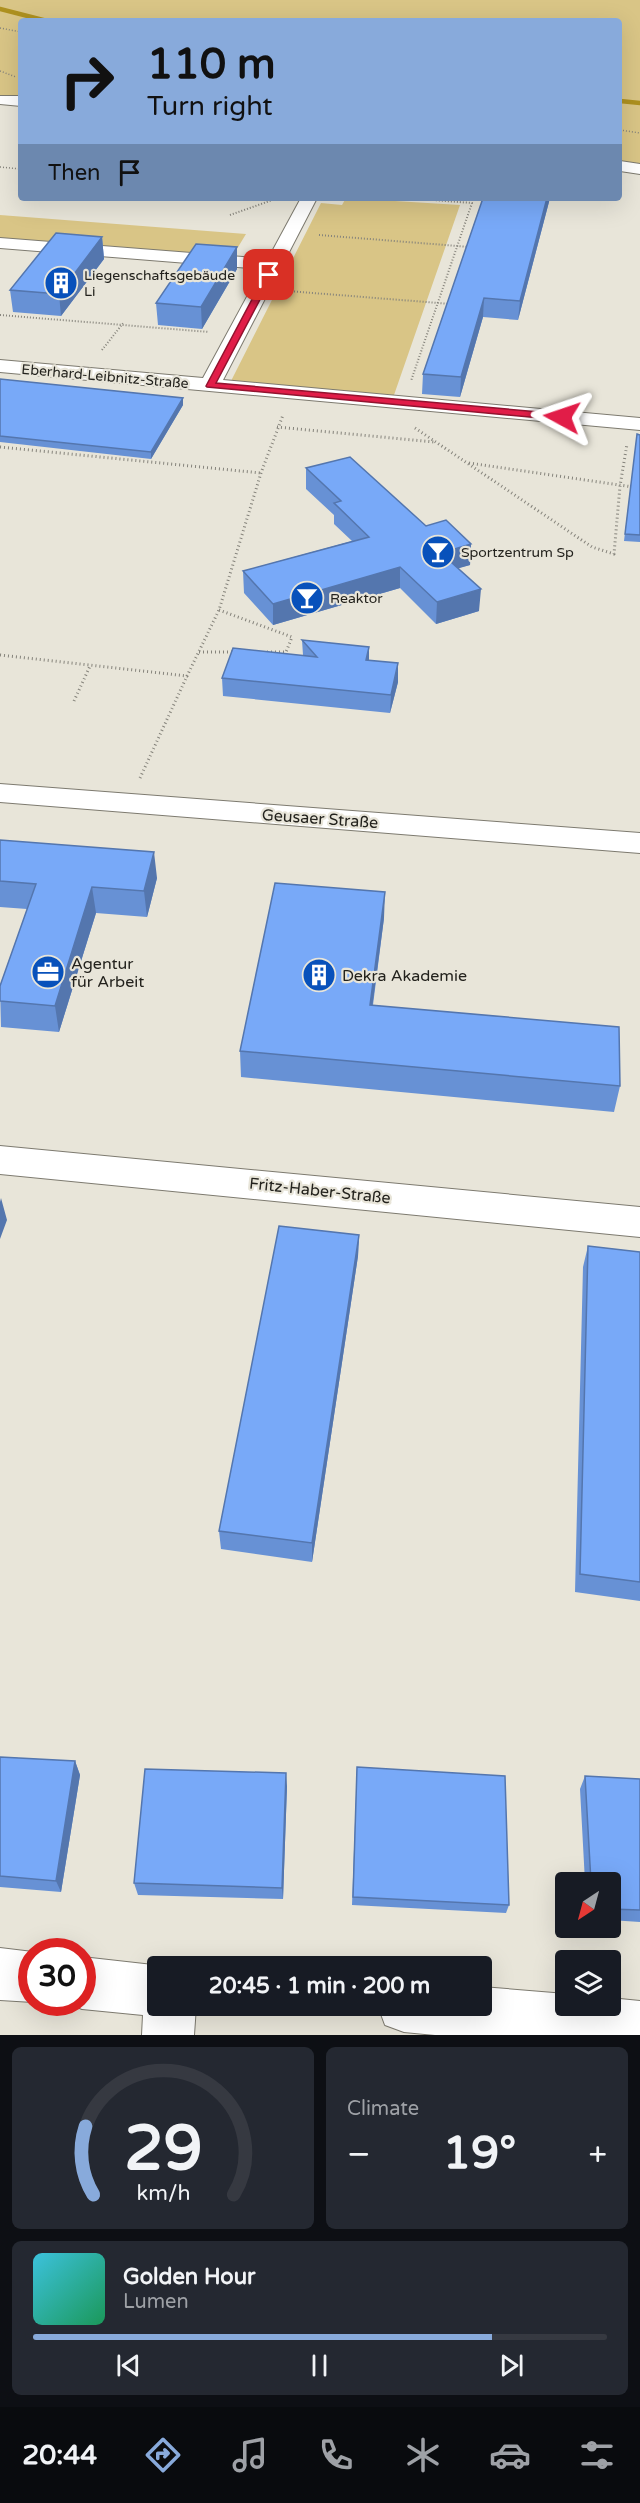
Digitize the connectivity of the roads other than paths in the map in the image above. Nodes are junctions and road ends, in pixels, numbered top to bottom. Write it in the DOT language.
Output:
graph roads {
  1 [pos="18,101"];
  2 [pos="1,102"];
  3 [pos="622,166"];
  4 [pos="640,169"];
  5 [pos="307,201"];
  6 [pos="0,243"];
  7 [pos="274,265"];
  8 [pos="0,366"];
  9 [pos="210,386"];
  10 [pos="635,423"];
  11 [pos="0,793"];
  12 [pos="640,843"];
  13 [pos="0,1160"];
  14 [pos="640,1222"];
  15 [pos="0,1974"];
  16 [pos="18,1976"];
  17 [pos="96,1984"];
  18 [pos="147,1990"];
  19 [pos="492,2014"];
  20 [pos="169,2016"];
  21 [pos="640,2027"];
  22 [pos="168,2035"];
  1 -- 2 [label="street"];
  3 -- 4 [label="street"];
  5 -- 7 [label="street"];
  6 -- 7 [label="street"];
  7 -- 9 [label="street"];
  8 -- 9 [label="street, Eberhard-Leibnitz-Straße"];
  9 -- 10 [label="street, Eberhard-Leibnitz-Straße"];
  11 -- 12 [label="street, Geusaer Straße"];
  13 -- 14 [label="street, Fritz-Haber-Straße"];
  15 -- 16 [label="street"];
  17 -- 18 [label="street"];
  19 -- 21 [label="street"];
  20 -- 22 [label="street"];
}
